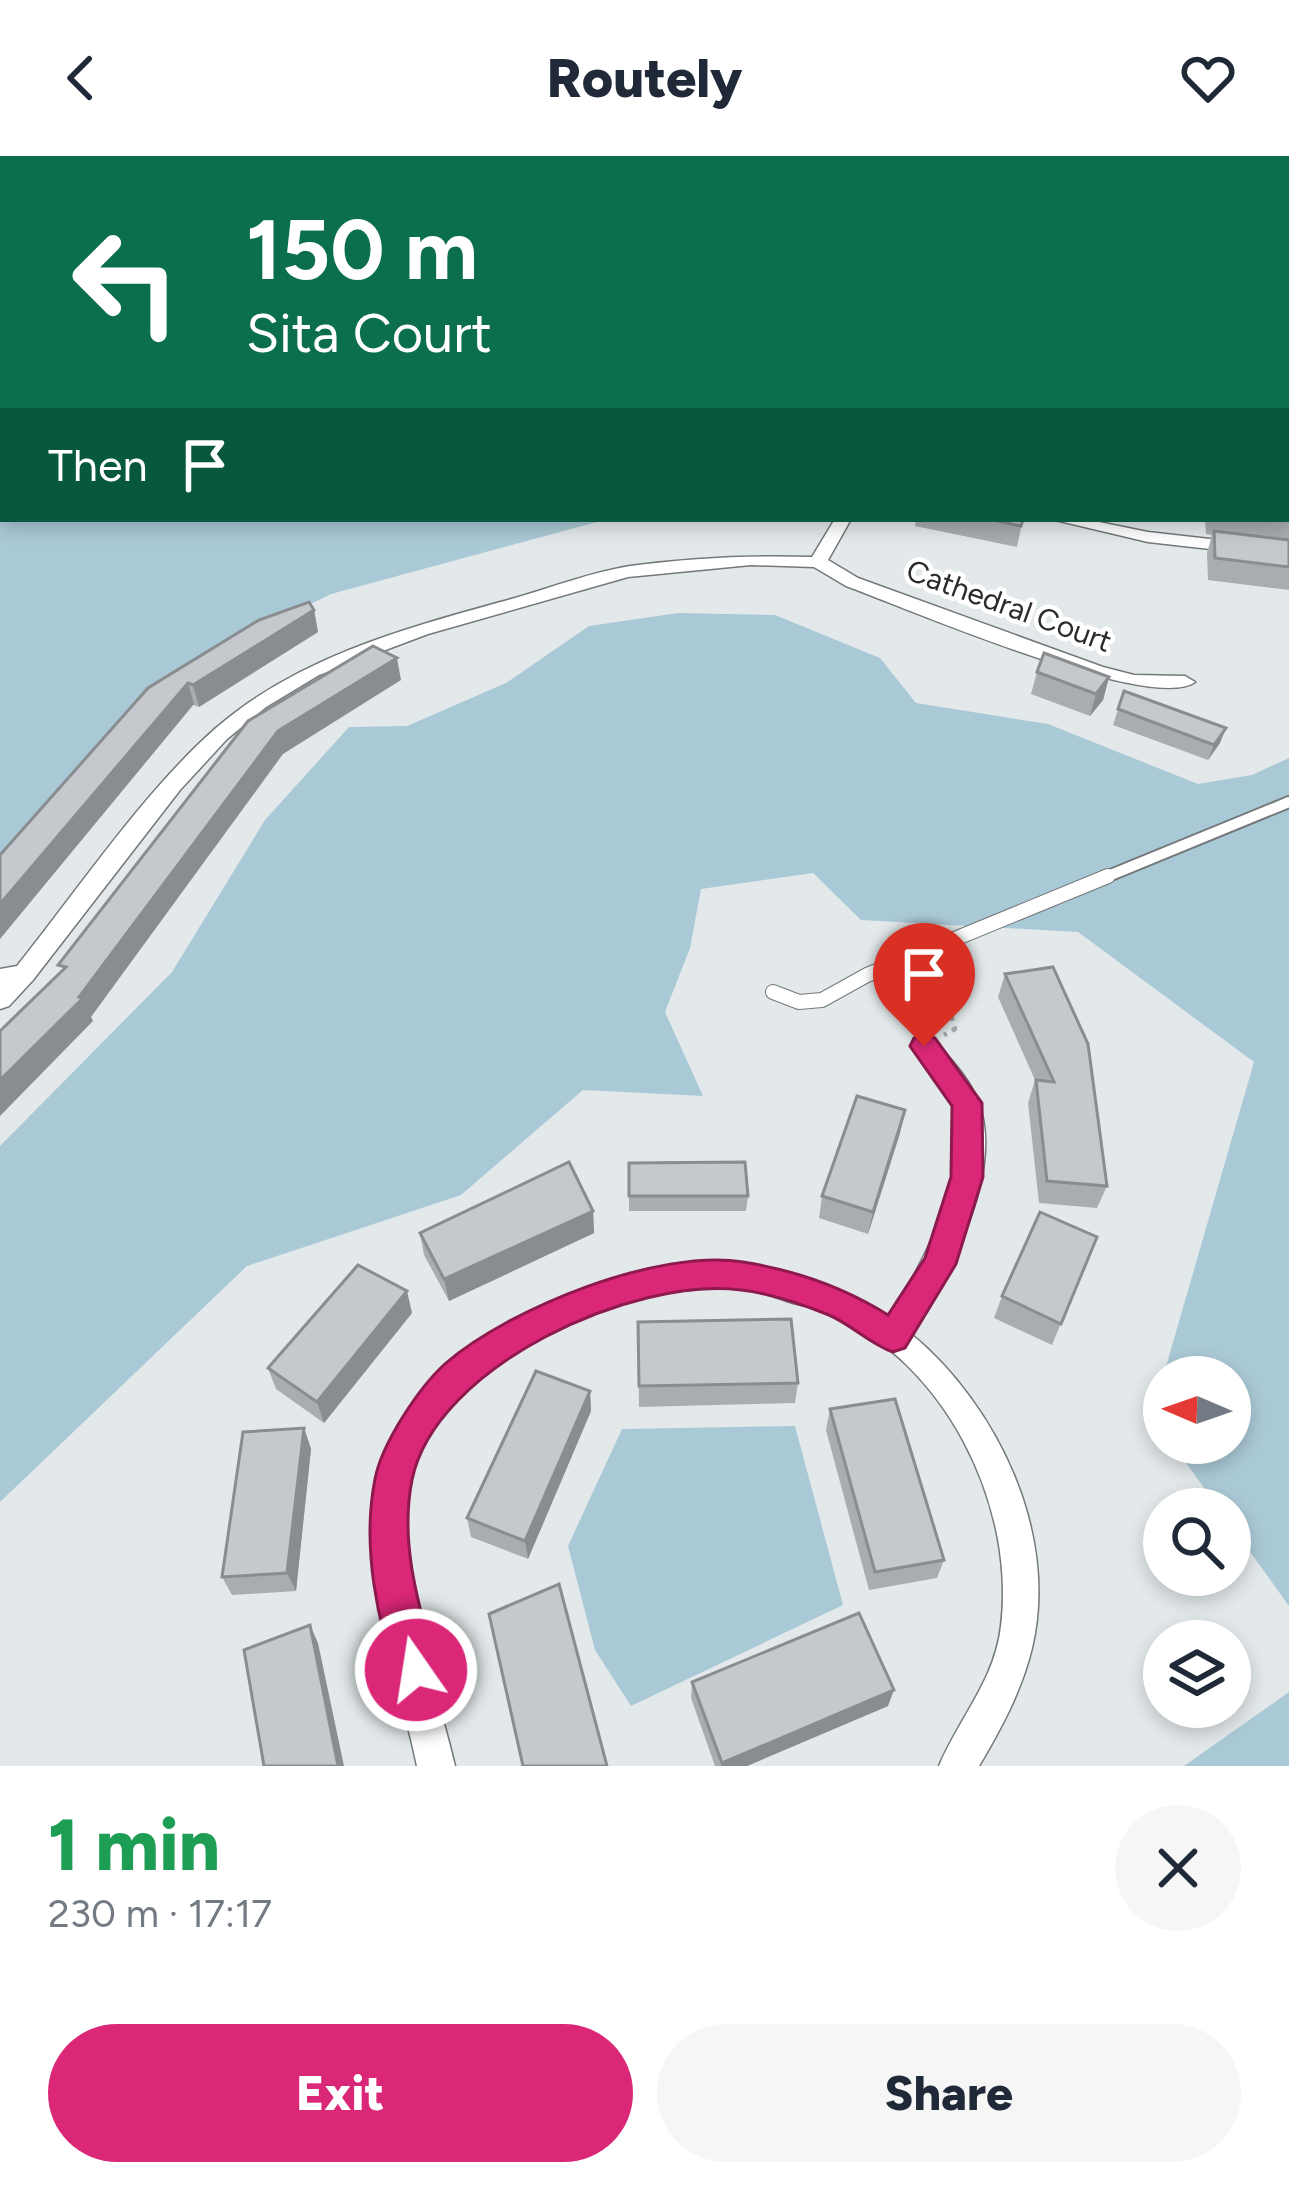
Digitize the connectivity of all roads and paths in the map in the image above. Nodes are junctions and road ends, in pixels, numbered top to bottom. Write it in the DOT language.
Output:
graph roads {
  1 [pos="841,522"];
  2 [pos="1074,522"];
  3 [pos="1289,554"];
  4 [pos="818,562"];
  5 [pos="1186,682"];
  6 [pos="1289,802"];
  7 [pos="12,976"];
  8 [pos="855,983"];
  9 [pos="773,992"];
  10 [pos="0,1000"];
  11 [pos="924,1046"];
  12 [pos="893,1337"];
  13 [pos="436,1766"];
  14 [pos="958,1766"];
  1 -- 4 [label="street"];
  2 -- 3 [label="street"];
  4 -- 5 [label="street, Cathedral Court"];
  4 -- 7 [label="street"];
  6 -- 8 [label="lane"];
  7 -- 10 [label="street"];
  8 -- 9 [label="lane"];
  8 -- 11 [label="path"];
  11 -- 12 [label="street"];
  12 -- 13 [label="street"];
  12 -- 14 [label="street"];
}
